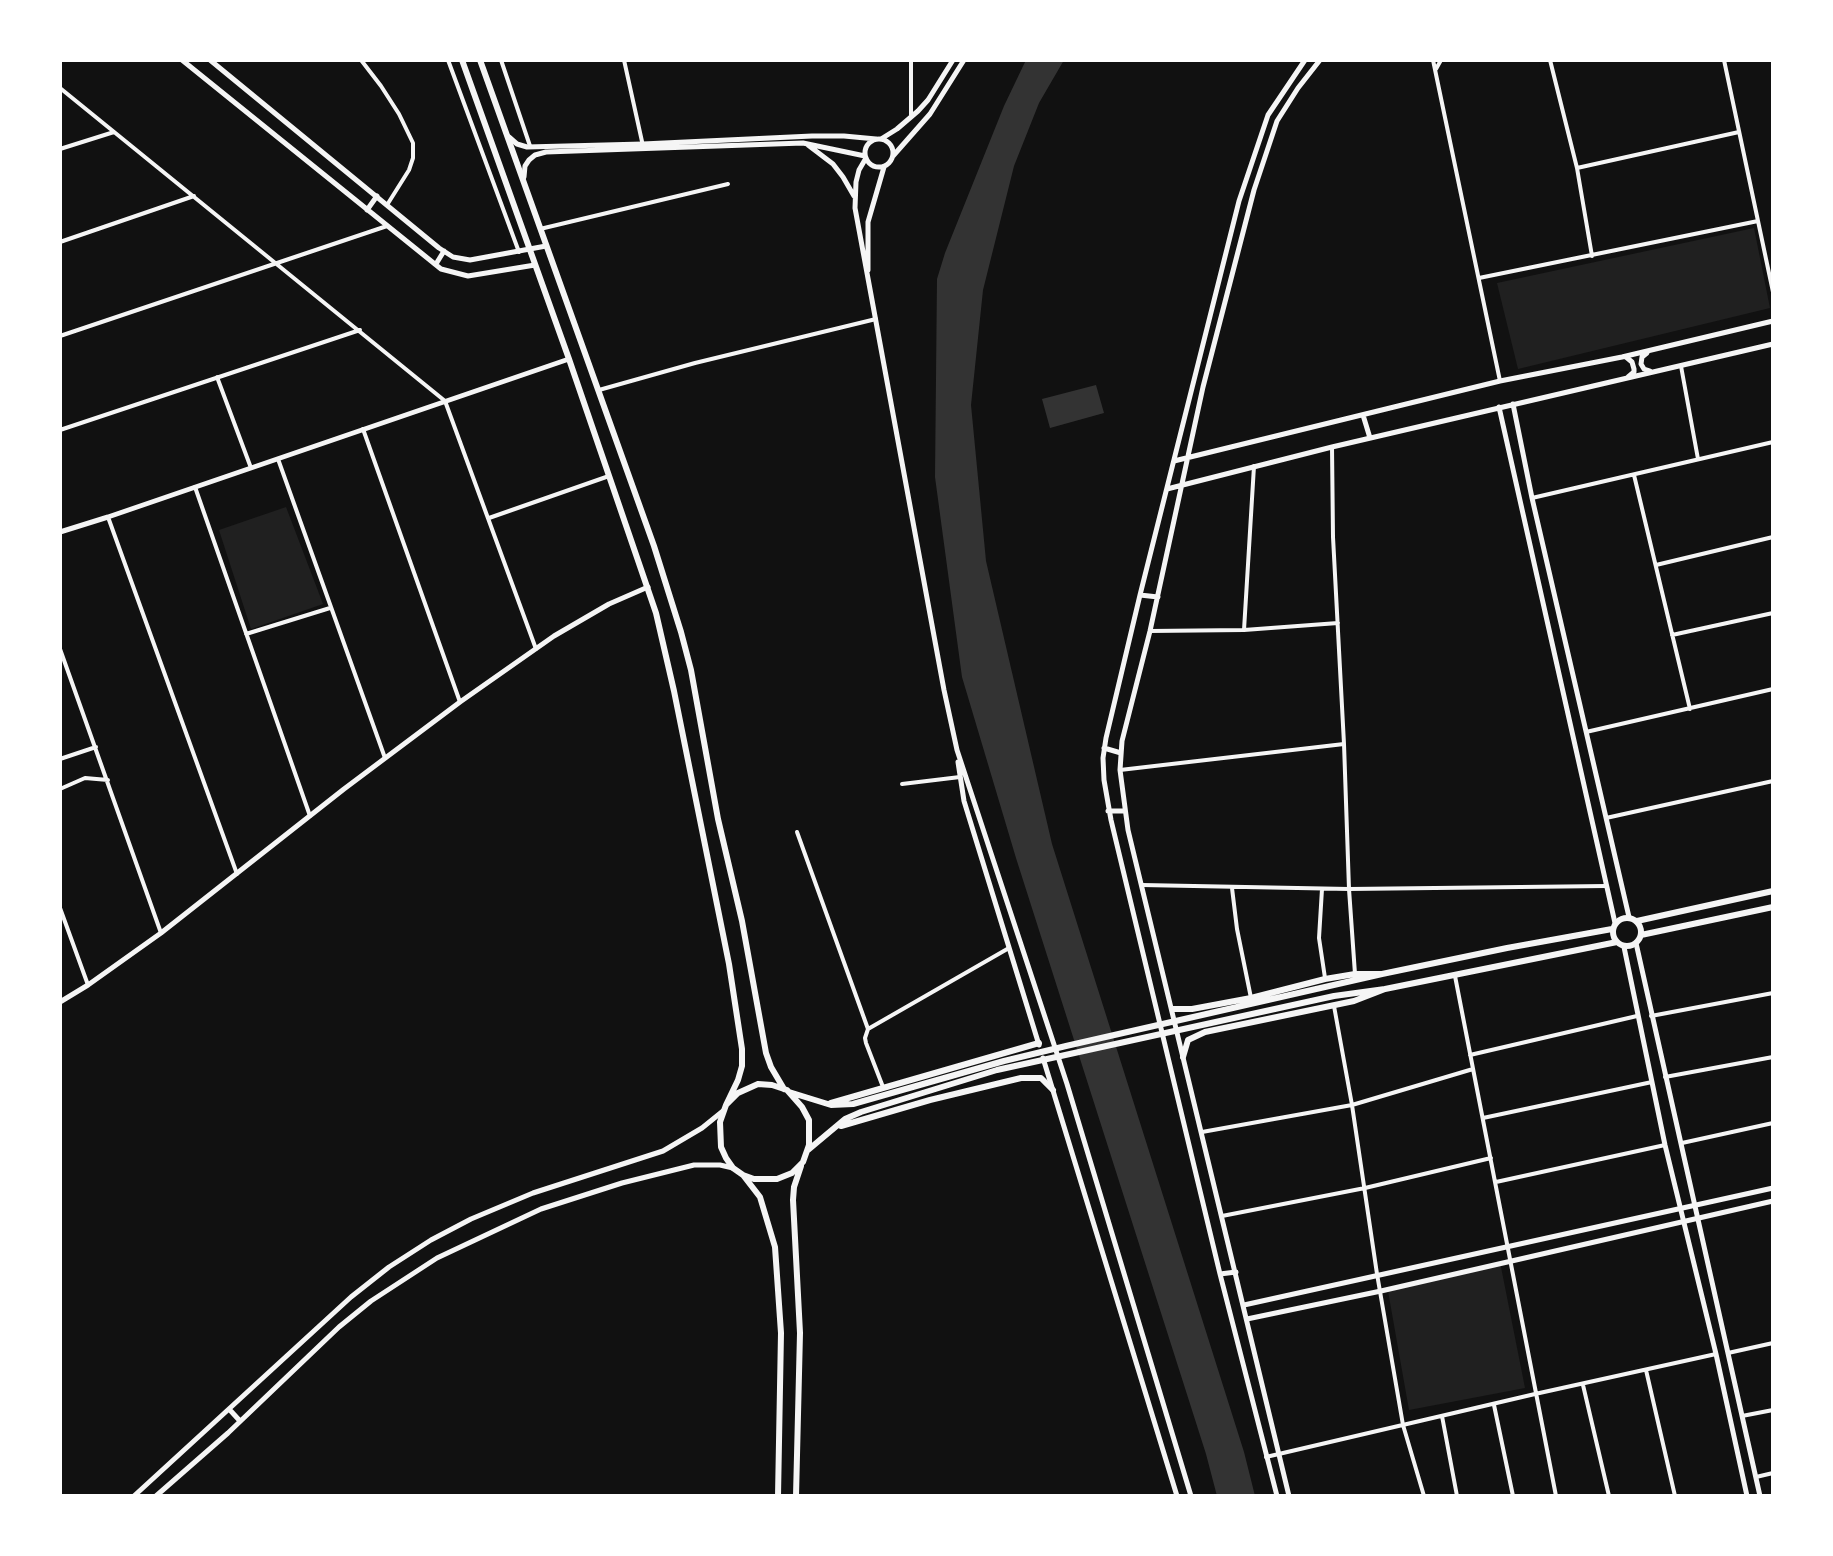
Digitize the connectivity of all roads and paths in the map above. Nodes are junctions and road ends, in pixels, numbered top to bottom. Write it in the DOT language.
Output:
graph roads {
  1 [pos="182,60"];
  2 [pos="210,60"];
  3 [pos="361,60"];
  4 [pos="448,60"];
  5 [pos="462,60"];
  6 [pos="480,60"];
  7 [pos="501,60"];
  8 [pos="624,60"];
  9 [pos="911,60"];
  10 [pos="953,60"];
  11 [pos="964,60"];
  12 [pos="1305,60"];
  13 [pos="1320,60"];
  14 [pos="1433,60"];
  15 [pos="1441,60"];
  16 [pos="1550,60"];
  17 [pos="1724,60"];
  18 [pos="1435,71"];
  19 [pos="60,88"];
  20 [pos="911,118"];
  21 [pos="502,124"];
  22 [pos="114,132"];
  23 [pos="1739,132"];
  24 [pos="879,139"];
  25 [pos="803,143"];
  26 [pos="530,146"];
  27 [pos="643,146"];
  28 [pos="60,149"];
  29 [pos="893,156"];
  30 [pos="866,157"];
  31 [pos="884,167"];
  32 [pos="1577,168"];
  33 [pos="523,182"];
  34 [pos="728,184"];
  35 [pos="194,196"];
  36 [pos="377,196"];
  37 [pos="855,199"];
  38 [pos="387,205"];
  39 [pos="367,210"];
  40 [pos="519,220"];
  41 [pos="1758,221"];
  42 [pos="532,222"];
  43 [pos="387,226"];
  44 [pos="540,229"];
  45 [pos="60,242"];
  46 [pos="546,246"];
  47 [pos="530,249"];
  48 [pos="444,251"];
  49 [pos="519,252"];
  50 [pos="1592,256"];
  51 [pos="277,263"];
  52 [pos="436,264"];
  53 [pos="535,265"];
  54 [pos="1479,278"];
  55 [pos="868,283"];
  56 [pos="1773,292"];
  57 [pos="876,319"];
  58 [pos="1773,321"];
  59 [pos="360,330"];
  60 [pos="60,336"];
  61 [pos="1773,344"];
  62 [pos="1651,350"];
  63 [pos="1622,357"];
  64 [pos="569,359"];
  65 [pos="1681,366"];
  66 [pos="1652,372"];
  67 [pos="217,377"];
  68 [pos="1628,378"];
  69 [pos="1500,381"];
  70 [pos="599,390"];
  71 [pos="445,401"];
  72 [pos="1513,404"];
  73 [pos="1499,407"];
  74 [pos="1363,415"];
  75 [pos="363,429"];
  76 [pos="60,430"];
  77 [pos="1370,438"];
  78 [pos="1773,442"];
  79 [pos="1332,447"];
  80 [pos="278,458"];
  81 [pos="1186,458"];
  82 [pos="1698,459"];
  83 [pos="1173,462"];
  84 [pos="1254,466"];
  85 [pos="251,468"];
  86 [pos="1634,475"];
  87 [pos="609,476"];
  88 [pos="1180,485"];
  89 [pos="195,487"];
  90 [pos="1166,489"];
  91 [pos="1532,498"];
  92 [pos="108,517"];
  93 [pos="489,518"];
  94 [pos="60,532"];
  95 [pos="1773,537"];
  96 [pos="654,546"];
  97 [pos="635,551"];
  98 [pos="1656,565"];
  99 [pos="648,587"];
  100 [pos="1140,595"];
  101 [pos="1158,597"];
  102 [pos="330,608"];
  103 [pos="1773,613"];
  104 [pos="1338,623"];
  105 [pos="1244,630"];
  106 [pos="1150,631"];
  107 [pos="681,632"];
  108 [pos="246,634"];
  109 [pos="1672,635"];
  110 [pos="661,636"];
  111 [pos="1566,645"];
  112 [pos="1552,647"];
  113 [pos="60,649"];
  114 [pos="536,649"];
  115 [pos="1773,689"];
  116 [pos="460,702"];
  117 [pos="1690,709"];
  118 [pos="1586,732"];
  119 [pos="1344,744"];
  120 [pos="96,747"];
  121 [pos="1104,748"];
  122 [pos="957,750"];
  123 [pos="1121,753"];
  124 [pos="385,758"];
  125 [pos="60,759"];
  126 [pos="1120,770"];
  127 [pos="960,777"];
  128 [pos="108,780"];
  129 [pos="1773,781"];
  130 [pos="902,784"];
  131 [pos="60,789"];
  132 [pos="1108,811"];
  133 [pos="1125,811"];
  134 [pos="310,816"];
  135 [pos="1606,818"];
  136 [pos="797,832"];
  137 [pos="237,874"];
  138 [pos="1142,885"];
  139 [pos="1606,886"];
  140 [pos="1232,888"];
  141 [pos="1322,889"];
  142 [pos="1349,889"];
  143 [pos="1773,891"];
  144 [pos="1773,907"];
  145 [pos="60,908"];
  146 [pos="1629,917"];
  147 [pos="1637,921"];
  148 [pos="1614,926"];
  149 [pos="161,933"];
  150 [pos="1641,935"];
  151 [pos="1636,943"];
  152 [pos="1620,944"];
  153 [pos="1009,948"];
  154 [pos="1355,974"];
  155 [pos="1382,974"];
  156 [pos="1455,976"];
  157 [pos="1325,979"];
  158 [pos="88,985"];
  159 [pos="1385,989"];
  160 [pos="1773,993"];
  161 [pos="1251,998"];
  162 [pos="60,1002"];
  163 [pos="1334,1006"];
  164 [pos="1173,1009"];
  165 [pos="1637,1016"];
  166 [pos="1651,1016"];
  167 [pos="868,1029"];
  168 [pos="1053,1040"];
  169 [pos="1039,1043"];
  170 [pos="1470,1055"];
  171 [pos="1183,1057"];
  172 [pos="1773,1057"];
  173 [pos="1473,1069"];
  174 [pos="1665,1077"];
  175 [pos="1652,1082"];
  176 [pos="883,1087"];
  177 [pos="1053,1090"];
  178 [pos="787,1091"];
  179 [pos="821,1102"];
  180 [pos="1352,1105"];
  181 [pos="725,1108"];
  182 [pos="1483,1118"];
  183 [pos="1773,1123"];
  184 [pos="831,1131"];
  185 [pos="1202,1132"];
  186 [pos="1680,1143"];
  187 [pos="1665,1145"];
  188 [pos="808,1150"];
  189 [pos="1491,1158"];
  190 [pos="801,1166"];
  191 [pos="733,1168"];
  192 [pos="743,1175"];
  193 [pos="1496,1182"];
  194 [pos="1365,1188"];
  195 [pos="1773,1188"];
  196 [pos="1773,1201"];
  197 [pos="1694,1206"];
  198 [pos="1680,1210"];
  199 [pos="1222,1216"];
  200 [pos="1697,1217"];
  201 [pos="1683,1221"];
  202 [pos="1509,1247"];
  203 [pos="1511,1260"];
  204 [pos="1236,1272"];
  205 [pos="1220,1274"];
  206 [pos="1377,1274"];
  207 [pos="1381,1291"];
  208 [pos="1244,1305"];
  209 [pos="1247,1319"];
  210 [pos="1773,1343"];
  211 [pos="1728,1353"];
  212 [pos="1716,1354"];
  213 [pos="1646,1370"];
  214 [pos="1583,1384"];
  215 [pos="1535,1394"];
  216 [pos="1494,1405"];
  217 [pos="229,1409"];
  218 [pos="1773,1410"];
  219 [pos="1442,1416"];
  220 [pos="1742,1416"];
  221 [pos="240,1421"];
  222 [pos="1403,1425"];
  223 [pos="1274,1436"];
  224 [pos="1261,1439"];
  225 [pos="1279,1453"];
  226 [pos="1266,1457"];
  227 [pos="1773,1473"];
  228 [pos="1756,1477"];
  229 [pos="134,1496"];
  230 [pos="156,1496"];
  231 [pos="778,1496"];
  232 [pos="795,1496"];
  233 [pos="1177,1496"];
  234 [pos="1191,1496"];
  235 [pos="1277,1496"];
  236 [pos="1289,1496"];
  237 [pos="1424,1496"];
  238 [pos="1457,1496"];
  239 [pos="1513,1496"];
  240 [pos="1556,1496"];
  241 [pos="1609,1496"];
  242 [pos="1675,1496"];
  243 [pos="1747,1496"];
  244 [pos="1760,1496"];
  1 -- 39 [label="main road"];
  2 -- 36 [label="main road"];
  3 -- 38 [label="street"];
  4 -- 49 [label="street"];
  5 -- 40 [label="main road"];
  6 -- 21 [label="main road"];
  7 -- 26 [label="street"];
  8 -- 27 [label="street"];
  9 -- 20 [label="street"];
  10 -- 20 [label="main road"];
  11 -- 29 [label="main road"];
  12 -- 83 [label="main road"];
  13 -- 81 [label="main road"];
  14 -- 18 [label="street"];
  15 -- 18 [label="street"];
  16 -- 32 [label="street"];
  17 -- 23 [label="street"];
  18 -- 54 [label="street"];
  19 -- 22 [label="street"];
  20 -- 24 [label="main road"];
  21 -- 26 [label="main road"];
  21 -- 33 [label="main road"];
  22 -- 28 [label="street"];
  22 -- 35 [label="street"];
  23 -- 32 [label="street"];
  23 -- 41 [label="street"];
  24 -- 27 [label="main road"];
  24 -- 29 [label="main road"];
  24 -- 30 [label="main road"];
  25 -- 27 [label="main road"];
  25 -- 30 [label="main road"];
  25 -- 37 [label="main road"];
  26 -- 27 [label="main road"];
  27 -- 33 [label="main road"];
  29 -- 31 [label="main road"];
  30 -- 31 [label="main road"];
  30 -- 37 [label="main road"];
  31 -- 55 [label="main road"];
  32 -- 50 [label="street"];
  33 -- 42 [label="main road"];
  34 -- 44 [label="street"];
  35 -- 45 [label="street"];
  35 -- 51 [label="street"];
  36 -- 38 [label="main road"];
  36 -- 39 [label="main road"];
  37 -- 55 [label="main road"];
  38 -- 48 [label="main road"];
  39 -- 43 [label="main road"];
  40 -- 42 [label="main road"];
  40 -- 47 [label="main road"];
  41 -- 50 [label="street"];
  41 -- 56 [label="street"];
  42 -- 44 [label="main road"];
  43 -- 51 [label="street"];
  43 -- 52 [label="main road"];
  44 -- 46 [label="main road"];
  46 -- 47 [label="main road"];
  46 -- 70 [label="main road"];
  47 -- 49 [label="main road"];
  47 -- 53 [label="main road"];
  48 -- 49 [label="main road"];
  48 -- 52 [label="main road"];
  50 -- 54 [label="street"];
  51 -- 59 [label="street"];
  51 -- 60 [label="street"];
  52 -- 53 [label="main road"];
  53 -- 64 [label="main road"];
  54 -- 69 [label="street"];
  55 -- 57 [label="main road"];
  57 -- 70 [label="street"];
  57 -- 122 [label="main road"];
  58 -- 62 [label="main road"];
  59 -- 67 [label="street"];
  59 -- 71 [label="street"];
  61 -- 65 [label="main road"];
  62 -- 63 [label="main road"];
  62 -- 66 [label="main road"];
  63 -- 68 [label="main road"];
  63 -- 69 [label="main road"];
  64 -- 71 [label="main road"];
  64 -- 87 [label="main road"];
  65 -- 66 [label="main road"];
  65 -- 82 [label="street"];
  66 -- 68 [label="main road"];
  67 -- 76 [label="street"];
  67 -- 85 [label="street"];
  68 -- 72 [label="main road"];
  69 -- 74 [label="main road"];
  70 -- 96 [label="main road"];
  71 -- 75 [label="main road"];
  71 -- 93 [label="street"];
  72 -- 73 [label="main road"];
  72 -- 91 [label="main road"];
  73 -- 77 [label="main road"];
  73 -- 112 [label="main road"];
  74 -- 77 [label="main road"];
  74 -- 81 [label="main road"];
  75 -- 80 [label="main road"];
  75 -- 116 [label="street"];
  77 -- 79 [label="main road"];
  78 -- 82 [label="street"];
  79 -- 84 [label="main road"];
  79 -- 104 [label="street"];
  80 -- 85 [label="main road"];
  80 -- 102 [label="street"];
  81 -- 83 [label="main road"];
  81 -- 88 [label="main road"];
  82 -- 86 [label="street"];
  83 -- 90 [label="main road"];
  84 -- 88 [label="main road"];
  84 -- 105 [label="street"];
  85 -- 89 [label="main road"];
  86 -- 91 [label="street"];
  86 -- 98 [label="street"];
  87 -- 93 [label="street"];
  87 -- 97 [label="main road"];
  88 -- 90 [label="main road"];
  88 -- 101 [label="main road"];
  89 -- 92 [label="main road"];
  89 -- 108 [label="street"];
  90 -- 100 [label="main road"];
  91 -- 111 [label="main road"];
  92 -- 94 [label="main road"];
  92 -- 137 [label="street"];
  93 -- 114 [label="street"];
  95 -- 98 [label="street"];
  96 -- 97 [label="main road"];
  96 -- 107 [label="main road"];
  97 -- 99 [label="main road"];
  98 -- 109 [label="street"];
  99 -- 110 [label="main road"];
  99 -- 114 [label="main road"];
  100 -- 101 [label="main road"];
  100 -- 121 [label="main road"];
  101 -- 106 [label="main road"];
  102 -- 108 [label="street"];
  102 -- 124 [label="street"];
  103 -- 109 [label="street"];
  104 -- 105 [label="street"];
  104 -- 119 [label="street"];
  105 -- 106 [label="street"];
  106 -- 123 [label="main road"];
  107 -- 110 [label="main road"];
  107 -- 178 [label="main road"];
  108 -- 134 [label="street"];
  109 -- 117 [label="street"];
  110 -- 181 [label="main road"];
  111 -- 112 [label="main road"];
  111 -- 118 [label="main road"];
  112 -- 139 [label="main road"];
  113 -- 120 [label="street"];
  114 -- 116 [label="main road"];
  115 -- 117 [label="street"];
  116 -- 124 [label="main road"];
  117 -- 118 [label="street"];
  118 -- 135 [label="main road"];
  119 -- 126 [label="street"];
  119 -- 142 [label="street"];
  120 -- 125 [label="street"];
  120 -- 128 [label="street"];
  121 -- 123 [label="main road"];
  121 -- 132 [label="main road"];
  122 -- 127 [label="main road"];
  122 -- 168 [label="main road"];
  123 -- 126 [label="main road"];
  124 -- 134 [label="main road"];
  126 -- 133 [label="main road"];
  127 -- 130 [label="street"];
  127 -- 153 [label="main road"];
  128 -- 131 [label="street"];
  128 -- 149 [label="street"];
  129 -- 135 [label="street"];
  132 -- 133 [label="main road"];
  132 -- 205 [label="main road"];
  133 -- 138 [label="main road"];
  134 -- 137 [label="main road"];
  135 -- 146 [label="main road"];
  136 -- 167 [label="street"];
  137 -- 149 [label="main road"];
  138 -- 140 [label="street"];
  138 -- 164 [label="main road"];
  139 -- 142 [label="street"];
  139 -- 148 [label="main road"];
  140 -- 141 [label="street"];
  140 -- 161 [label="street"];
  141 -- 142 [label="street"];
  141 -- 157 [label="street"];
  142 -- 154 [label="street"];
  143 -- 147 [label="main road"];
  144 -- 150 [label="main road"];
  145 -- 158 [label="street"];
  146 -- 147 [label="main road"];
  146 -- 148 [label="main road"];
  147 -- 150 [label="main road"];
  148 -- 152 [label="main road"];
  148 -- 155 [label="main road"];
  149 -- 158 [label="main road"];
  150 -- 151 [label="main road"];
  151 -- 152 [label="main road"];
  151 -- 166 [label="main road"];
  152 -- 156 [label="main road"];
  152 -- 165 [label="main road"];
  153 -- 167 [label="street"];
  153 -- 169 [label="main road"];
  154 -- 155 [label="main road"];
  154 -- 157 [label="main road"];
  155 -- 179 [label="main road"];
  156 -- 159 [label="main road"];
  156 -- 170 [label="street"];
  157 -- 161 [label="main road"];
  158 -- 162 [label="main road"];
  159 -- 163 [label="main road"];
  159 -- 184 [label="main road"];
  160 -- 166 [label="street"];
  161 -- 164 [label="main road"];
  163 -- 171 [label="main road"];
  163 -- 180 [label="street"];
  164 -- 171 [label="main road"];
  165 -- 170 [label="street"];
  165 -- 175 [label="main road"];
  166 -- 174 [label="main road"];
  167 -- 176 [label="street"];
  168 -- 169 [label="main road"];
  168 -- 234 [label="main road"];
  169 -- 176 [label="main road"];
  169 -- 177 [label="main road"];
  170 -- 173 [label="street"];
  171 -- 185 [label="main road"];
  172 -- 174 [label="street"];
  173 -- 180 [label="street"];
  173 -- 182 [label="street"];
  174 -- 186 [label="main road"];
  175 -- 182 [label="street"];
  175 -- 187 [label="main road"];
  176 -- 179 [label="main road"];
  177 -- 184 [label="main road"];
  177 -- 233 [label="main road"];
  178 -- 179 [label="main road"];
  178 -- 181 [label="main road"];
  178 -- 188 [label="main road"];
  180 -- 185 [label="street"];
  180 -- 194 [label="street"];
  181 -- 191 [label="main road"];
  181 -- 217 [label="main road"];
  182 -- 189 [label="street"];
  183 -- 186 [label="street"];
  184 -- 188 [label="main road"];
  185 -- 199 [label="main road"];
  186 -- 197 [label="main road"];
  187 -- 193 [label="street"];
  187 -- 198 [label="main road"];
  188 -- 190 [label="main road"];
  189 -- 193 [label="street"];
  189 -- 194 [label="street"];
  190 -- 192 [label="main road"];
  190 -- 232 [label="main road"];
  191 -- 192 [label="main road"];
  191 -- 221 [label="main road"];
  192 -- 231 [label="main road"];
  193 -- 202 [label="street"];
  194 -- 199 [label="street"];
  194 -- 206 [label="street"];
  195 -- 197 [label="main road"];
  196 -- 200 [label="main road"];
  197 -- 198 [label="main road"];
  197 -- 200 [label="main road"];
  198 -- 201 [label="main road"];
  198 -- 202 [label="main road"];
  199 -- 204 [label="main road"];
  200 -- 201 [label="main road"];
  200 -- 211 [label="main road"];
  201 -- 203 [label="main road"];
  201 -- 212 [label="main road"];
  202 -- 203 [label="street"];
  202 -- 206 [label="main road"];
  203 -- 207 [label="main road"];
  203 -- 215 [label="street"];
  204 -- 205 [label="main road"];
  204 -- 208 [label="main road"];
  205 -- 224 [label="main road"];
  206 -- 207 [label="street"];
  206 -- 208 [label="main road"];
  207 -- 209 [label="main road"];
  207 -- 222 [label="street"];
  208 -- 209 [label="main road"];
  209 -- 223 [label="main road"];
  210 -- 211 [label="street"];
  211 -- 220 [label="main road"];
  212 -- 213 [label="street"];
  212 -- 243 [label="main road"];
  213 -- 214 [label="street"];
  213 -- 242 [label="street"];
  214 -- 215 [label="street"];
  214 -- 241 [label="street"];
  215 -- 216 [label="street"];
  215 -- 240 [label="street"];
  216 -- 219 [label="street"];
  216 -- 239 [label="street"];
  217 -- 221 [label="main road"];
  217 -- 229 [label="main road"];
  218 -- 220 [label="street"];
  219 -- 222 [label="street"];
  219 -- 238 [label="street"];
  220 -- 228 [label="main road"];
  221 -- 230 [label="main road"];
  222 -- 225 [label="street"];
  222 -- 237 [label="street"];
  223 -- 224 [label="main road"];
  223 -- 225 [label="main road"];
  224 -- 226 [label="main road"];
  225 -- 226 [label="street"];
  225 -- 236 [label="main road"];
  226 -- 235 [label="main road"];
  227 -- 228 [label="street"];
  228 -- 244 [label="main road"];
}
